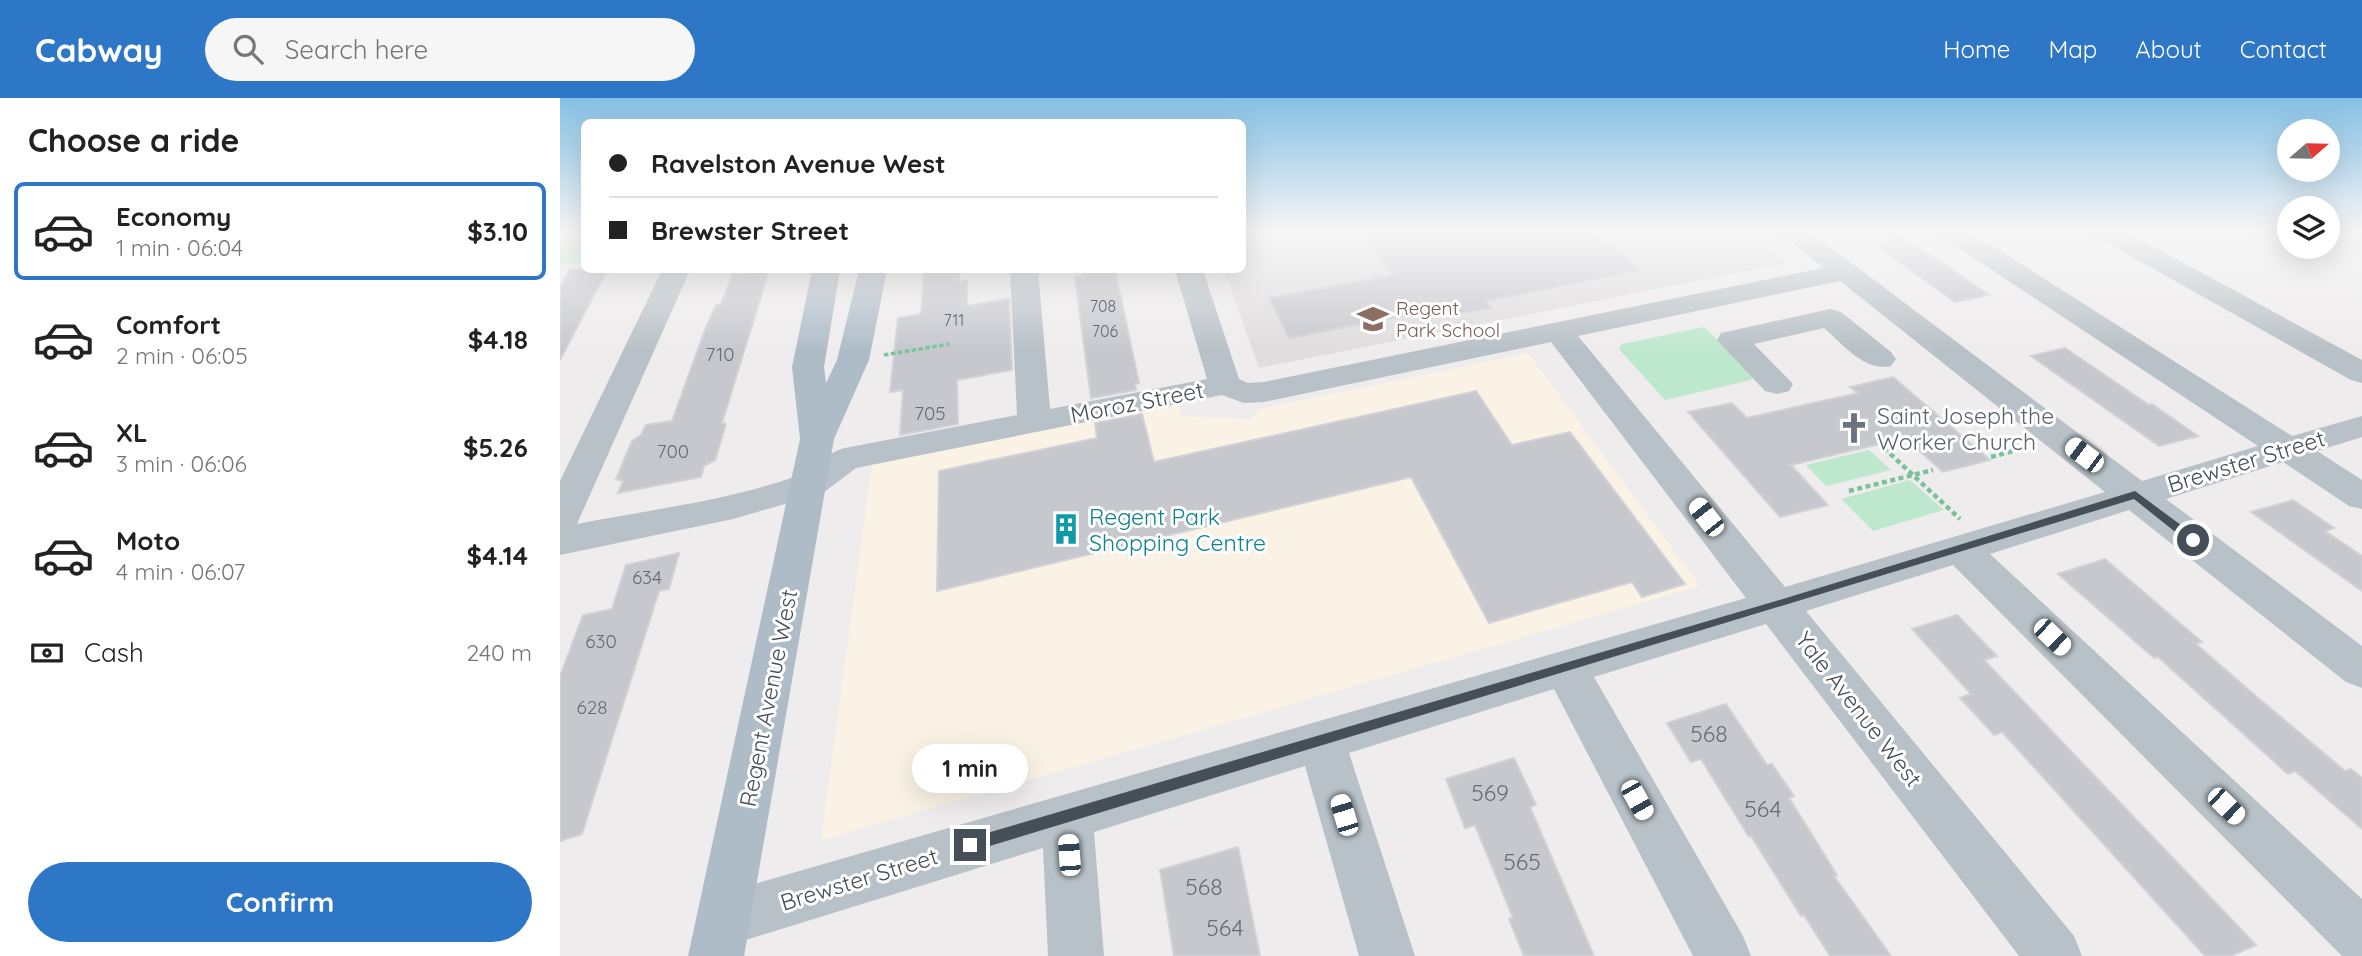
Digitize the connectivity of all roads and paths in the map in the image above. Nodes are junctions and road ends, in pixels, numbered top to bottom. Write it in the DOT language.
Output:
graph roads {
  1 [pos="2013,271"];
  2 [pos="2178,271"];
  3 [pos="1845,272"];
  4 [pos="675,273"];
  5 [pos="825,273"];
  6 [pos="872,273"];
  7 [pos="1024,273"];
  8 [pos="1190,273"];
  9 [pos="1558,331"];
  10 [pos="949,344"];
  11 [pos="881,356"];
  12 [pos="1880,359"];
  13 [pos="2362,373"];
  14 [pos="1777,384"];
  15 [pos="1225,385"];
  16 [pos="1034,422"];
  17 [pos="2362,426"];
  18 [pos="817,439"];
  19 [pos="1884,448"];
  20 [pos="2286,448"];
  21 [pos="1933,470"];
  22 [pos="1913,475"];
  23 [pos="810,485"];
  24 [pos="1849,491"];
  25 [pos="2135,495"];
  26 [pos="2362,497"];
  27 [pos="560,520"];
  28 [pos="560,541"];
  29 [pos="1971,544"];
  30 [pos="1776,605"];
  31 [pos="1565,667"];
  32 [pos="2362,670"];
  33 [pos="1322,742"];
  34 [pos="1067,816"];
  35 [pos="2362,937"];
  36 [pos="720,938"];
  37 [pos="1076,956"];
  38 [pos="1387,956"];
  39 [pos="1723,956"];
  40 [pos="2054,956"];
  1 -- 20 [label="street"];
  2 -- 13 [label="street"];
  3 -- 9 [label="street, Moroz Street"];
  3 -- 25 [label="street"];
  4 -- 27 [label="street"];
  5 -- 18 [label="main road, Regent Avenue West"];
  6 -- 18 [label="main road, Regent Avenue West"];
  7 -- 16 [label="street"];
  8 -- 15 [label="street"];
  9 -- 15 [label="street, Moroz Street"];
  9 -- 30 [label="street, Yale Avenue West"];
  10 -- 11 [label="path"];
  12 -- 14 [label="street"];
  15 -- 16 [label="street, Moroz Street"];
  16 -- 23 [label="street, Moroz Street"];
  17 -- 20 [label="street, Brewster Street"];
  18 -- 23 [label="main road, Regent Avenue West"];
  19 -- 22 [label="path"];
  20 -- 25 [label="street, Brewster Street"];
  20 -- 26 [label="street"];
  21 -- 22 [label="path"];
  22 -- 24 [label="path"];
  22 -- 29 [label="path"];
  23 -- 28 [label="street, Moroz Street"];
  23 -- 36 [label="main road, Regent Avenue West"];
  25 -- 29 [label="street, Brewster Street"];
  25 -- 32 [label="street"];
  29 -- 30 [label="street, Brewster Street"];
  29 -- 35 [label="street"];
  30 -- 31 [label="street, Brewster Street"];
  30 -- 40 [label="street, Yale Avenue West"];
  31 -- 33 [label="street, Brewster Street"];
  31 -- 39 [label="street"];
  33 -- 34 [label="street, Brewster Street"];
  33 -- 38 [label="street"];
  34 -- 36 [label="street, Brewster Street"];
  34 -- 37 [label="street"];
}
